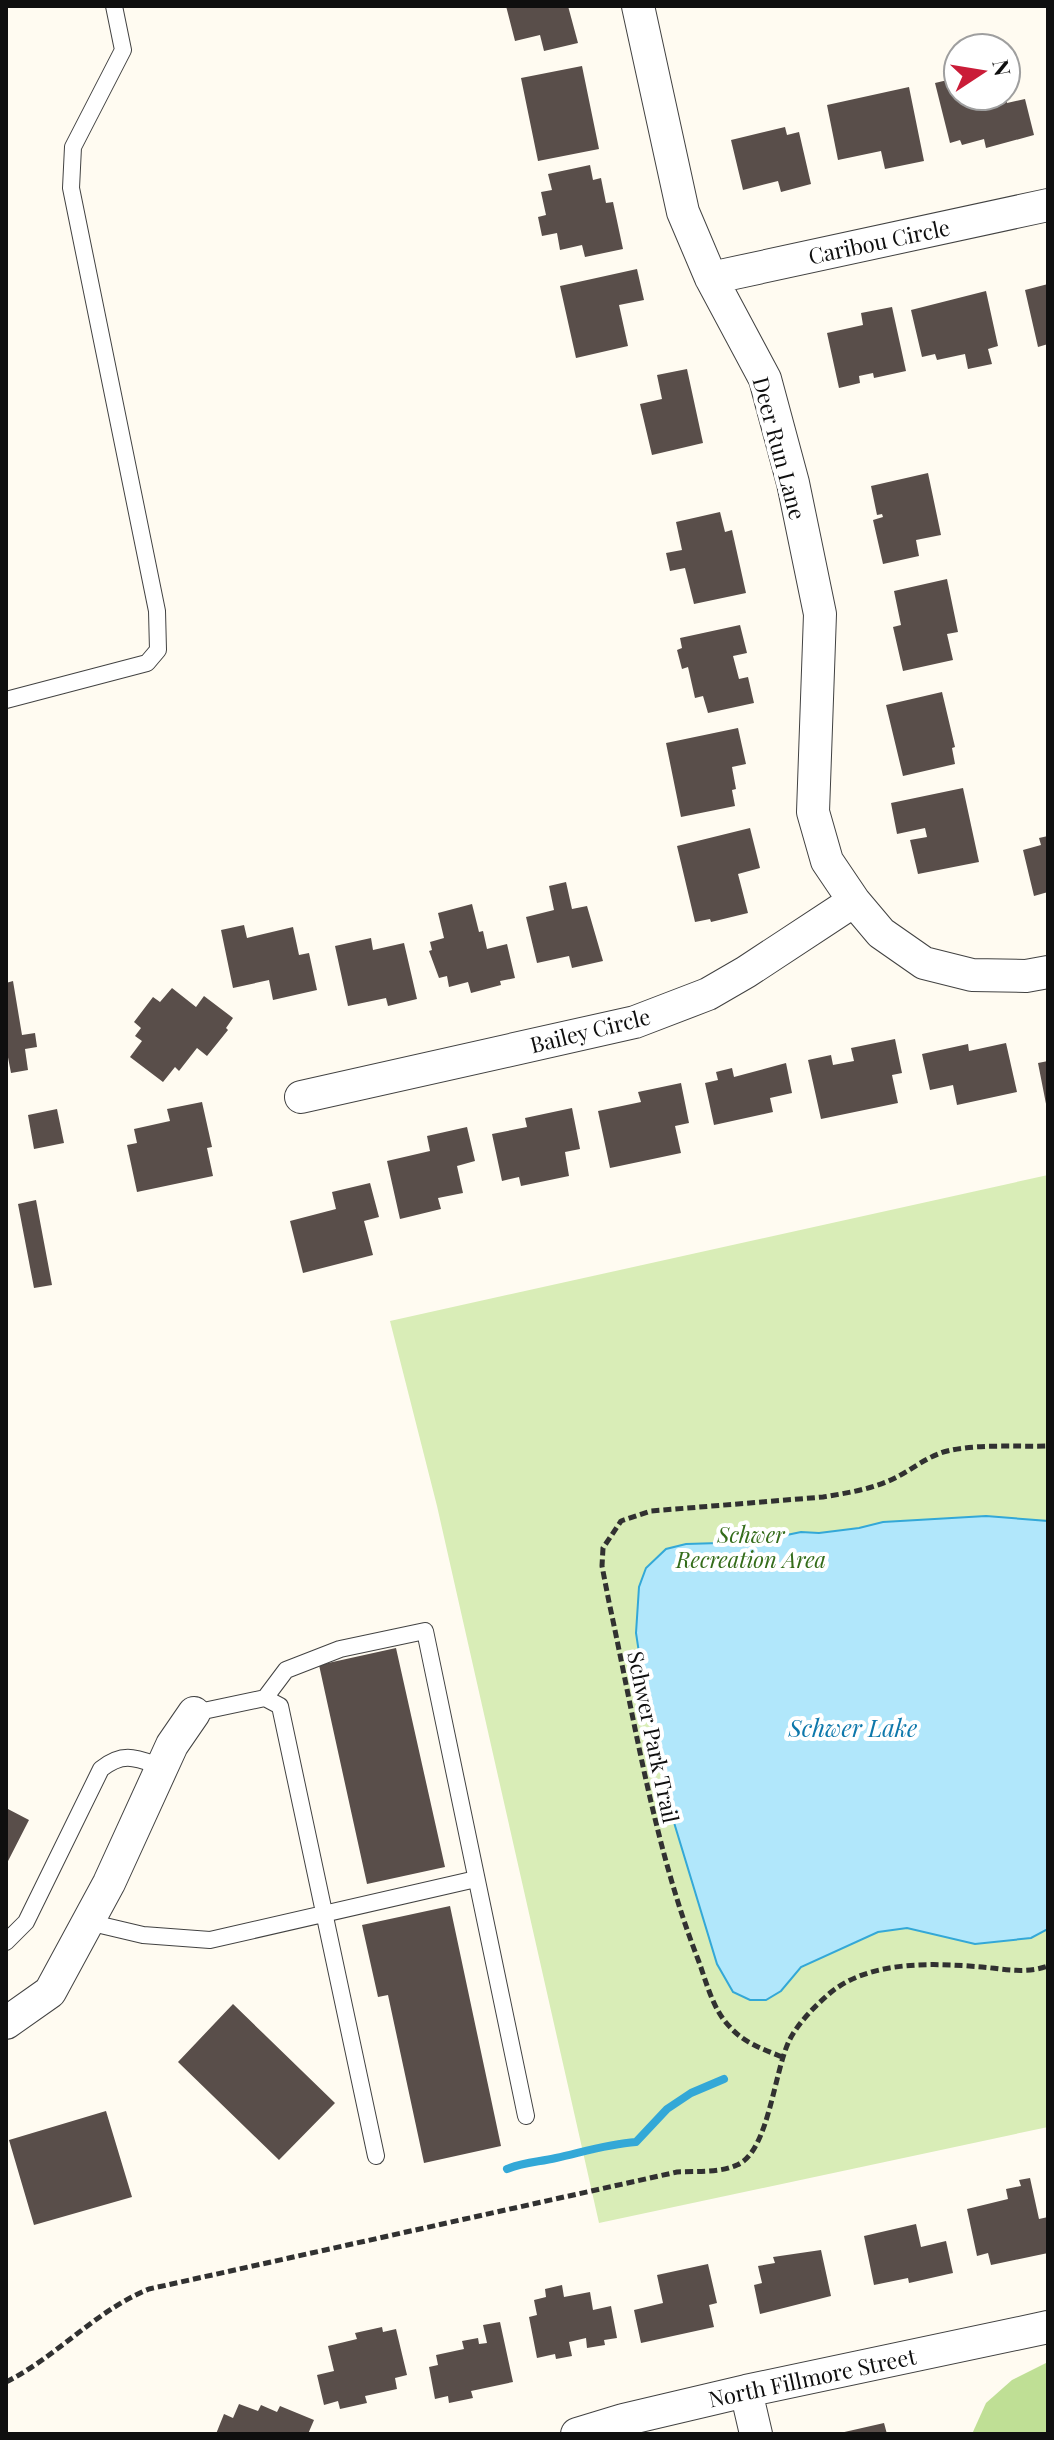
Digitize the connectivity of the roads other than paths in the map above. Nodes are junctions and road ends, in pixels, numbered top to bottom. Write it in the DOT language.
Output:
graph roads {
  1 [pos="114,6"];
  2 [pos="638,6"];
  3 [pos="1048,205"];
  4 [pos="711,278"];
  5 [pos="6,700"];
  6 [pos="854,901"];
  7 [pos="1048,972"];
  8 [pos="301,1097"];
  9 [pos="265,1698"];
  10 [pos="194,1713"];
  11 [pos="162,1767"];
  12 [pos="476,1879"];
  13 [pos="325,1914"];
  14 [pos="88,1922"];
  15 [pos="6,1942"];
  16 [pos="6,2023"];
  17 [pos="526,2116"];
  18 [pos="376,2156"];
  19 [pos="1048,2327"];
  20 [pos="746,2391"];
  21 [pos="577,2434"];
  22 [pos="756,2434"];
  1 -- 5 [label="lane"];
  2 -- 4 [label="street, Deer Run Lane"];
  3 -- 4 [label="street, Caribou Circle"];
  4 -- 6 [label="street, Deer Run Lane"];
  6 -- 7 [label="street, Deer Run Lane"];
  6 -- 8 [label="street, Bailey Circle"];
  9 -- 10 [label="lane"];
  9 -- 12 [label="lane"];
  9 -- 13 [label="lane"];
  10 -- 11 [label="street"];
  11 -- 14 [label="street"];
  11 -- 15 [label="lane"];
  12 -- 13 [label="lane"];
  12 -- 17 [label="lane"];
  13 -- 14 [label="lane"];
  13 -- 18 [label="lane"];
  14 -- 16 [label="street"];
  19 -- 20 [label="street, North Fillmore Street"];
  20 -- 21 [label="street, North Fillmore Street"];
  20 -- 22 [label="street"];
}
